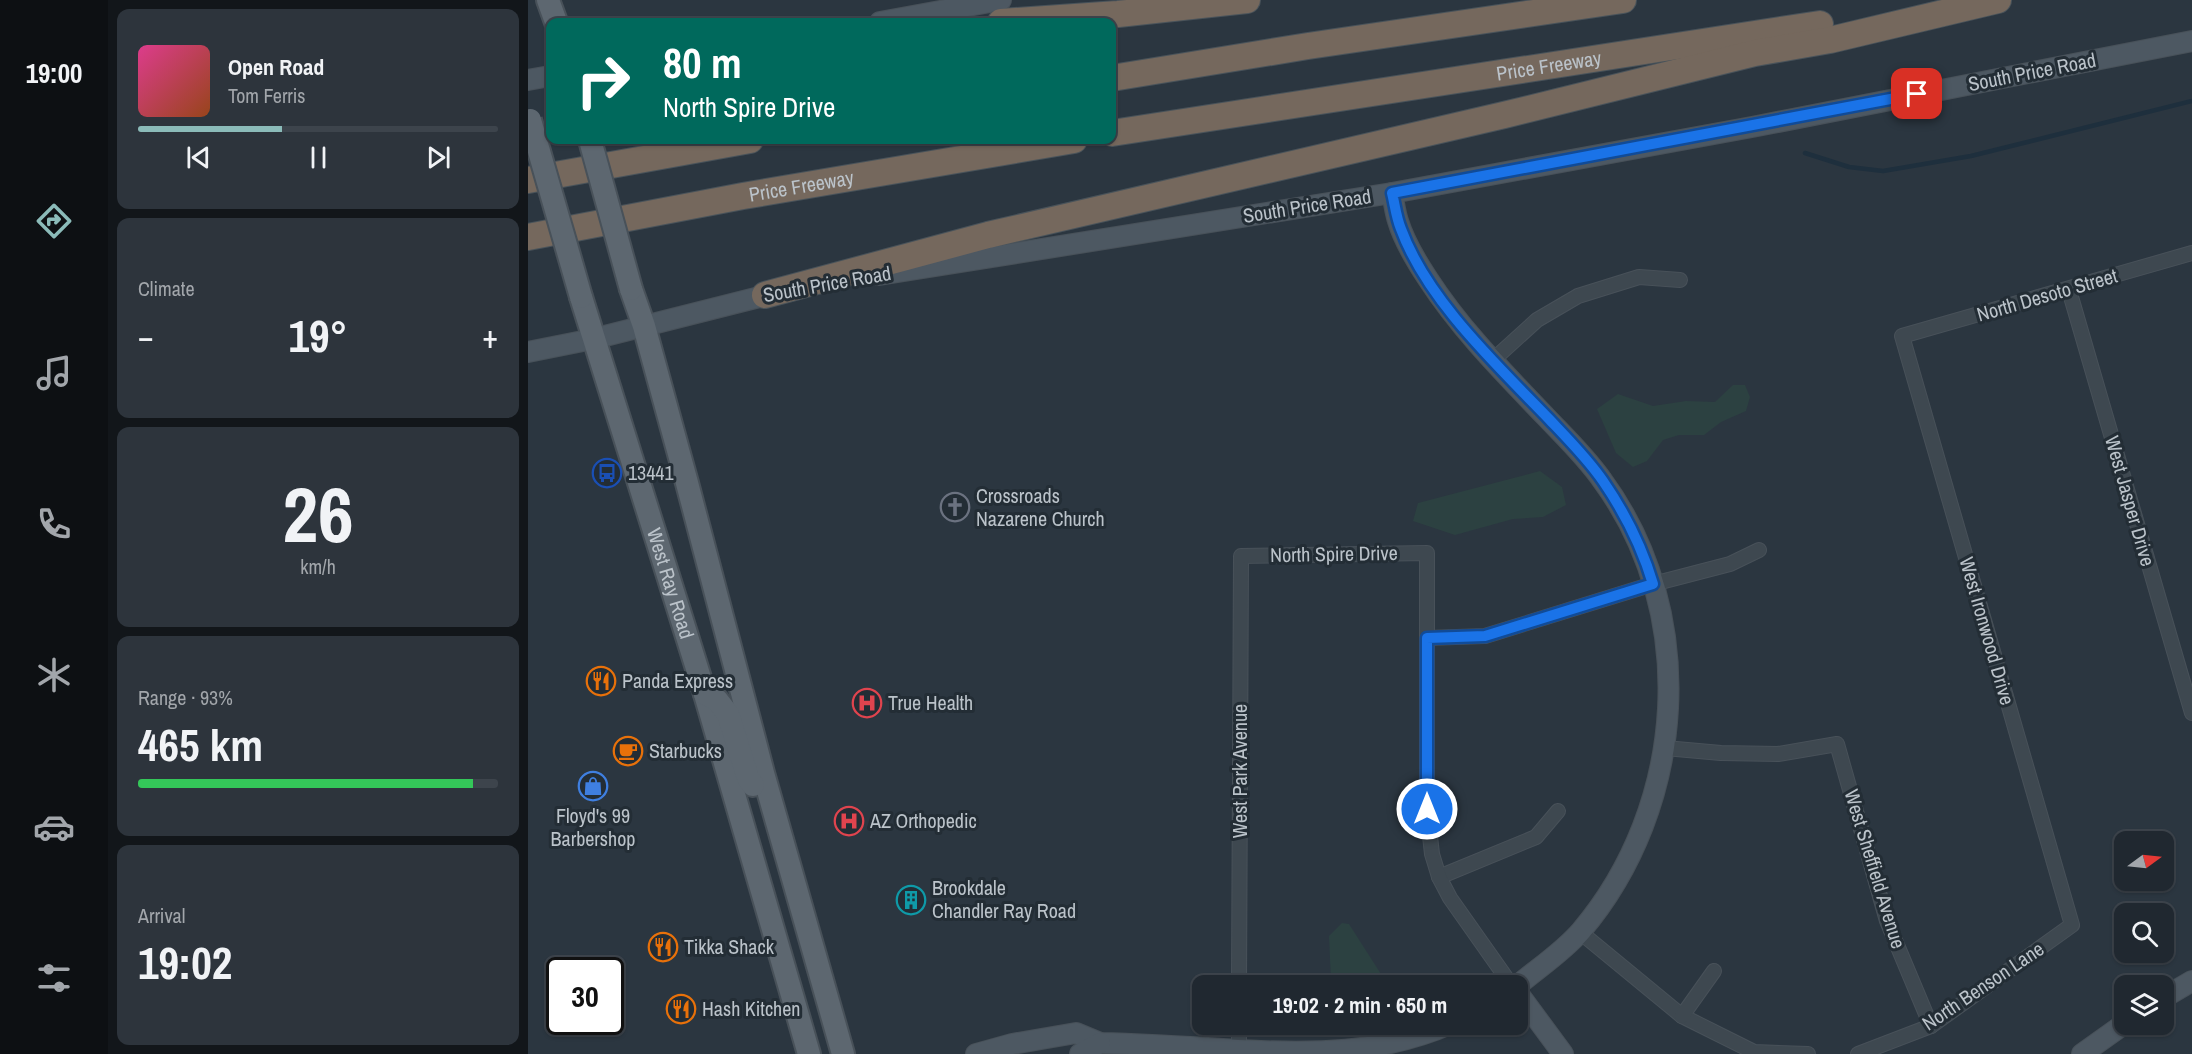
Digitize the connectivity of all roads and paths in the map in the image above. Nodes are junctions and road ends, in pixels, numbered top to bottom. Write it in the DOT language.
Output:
graph roads {
  1 [pos="548,0"];
  2 [pos="1001,0"];
  3 [pos="1247,0"];
  4 [pos="1623,0"];
  5 [pos="1987,0"];
  6 [pos="1998,0"];
  7 [pos="555,18"];
  8 [pos="902,18"];
  9 [pos="1059,18"];
  10 [pos="2192,42"];
  11 [pos="546,77"];
  12 [pos="1116,77"];
  13 [pos="528,80"];
  14 [pos="529,116"];
  15 [pos="1116,132"];
  16 [pos="591,144"];
  17 [pos="728,144"];
  18 [pos="1050,144"];
  19 [pos="528,180"];
  20 [pos="1392,193"];
  21 [pos="528,237"];
  22 [pos="2192,253"];
  23 [pos="1680,280"];
  24 [pos="2069,290"];
  25 [pos="765,295"];
  26 [pos="644,326"];
  27 [pos="1902,336"];
  28 [pos="593,339"];
  29 [pos="528,352"];
  30 [pos="1493,360"];
  31 [pos="1759,550"];
  32 [pos="1241,556"];
  33 [pos="1653,584"];
  34 [pos="1427,638"];
  35 [pos="705,694"];
  36 [pos="2192,713"];
  37 [pos="1665,748"];
  38 [pos="1558,812"];
  39 [pos="776,819"];
  40 [pos="1439,877"];
  41 [pos="2072,925"];
  42 [pos="1580,932"];
  43 [pos="1714,971"];
  44 [pos="1239,975"];
  45 [pos="1507,975"];
  46 [pos="1528,975"];
  47 [pos="2192,981"];
  48 [pos="2174,992"];
  49 [pos="1528,1007"];
  50 [pos="1682,1016"];
  51 [pos="1931,1026"];
  52 [pos="2114,1031"];
  53 [pos="1239,1035"];
  54 [pos="1420,1035"];
  55 [pos="1100,1043"];
  56 [pos="1239,1050"];
  57 [pos="809,1054"];
  58 [pos="843,1054"];
  59 [pos="976,1054"];
  60 [pos="1080,1054"];
  61 [pos="1563,1054"];
  62 [pos="1808,1054"];
  63 [pos="1858,1054"];
  64 [pos="2082,1054"];
  1 -- 7 [label="main road"];
  2 -- 8 [label="main road"];
  3 -- 9 [label="highway"];
  4 -- 12 [label="highway"];
  5 -- 15 [label="highway, Price Freeway"];
  6 -- 25 [label="highway"];
  10 -- 20 [label="main road, South Price Road"];
  11 -- 13 [label="main road"];
  14 -- 28 [label="main road, West Ray Road, bridge"];
  16 -- 26 [label="main road, West Ray Road, bridge"];
  17 -- 19 [label="highway"];
  18 -- 21 [label="highway, Price Freeway"];
  20 -- 25 [label="main road, South Price Road"];
  20 -- 30 [label="main road"];
  22 -- 24 [label="street, North Desoto Street"];
  23 -- 30 [label="street"];
  24 -- 27 [label="street, North Desoto Street"];
  24 -- 36 [label="street, West Jasper Drive"];
  25 -- 26 [label="main road, South Price Road"];
  26 -- 28 [label="main road, South Price Road"];
  26 -- 39 [label="main road, West Ray Road"];
  27 -- 41 [label="street, West Ironwood Drive"];
  28 -- 29 [label="main road, South Price Road"];
  28 -- 35 [label="main road, West Ray Road"];
  30 -- 33 [label="main road"];
  31 -- 33 [label="street"];
  32 -- 34 [label="street, North Spire Drive"];
  32 -- 44 [label="street, West Park Avenue"];
  33 -- 34 [label="street"];
  33 -- 37 [label="main road"];
  34 -- 40 [label="street"];
  35 -- 39 [label="main road"];
  35 -- 57 [label="main road, West Ray Road"];
  37 -- 42 [label="main road"];
  37 -- 51 [label="street, West Sheffield Avenue"];
  38 -- 40 [label="street"];
  39 -- 58 [label="main road, West Ray Road"];
  40 -- 45 [label="street"];
  41 -- 51 [label="street, North Benson Lane"];
  42 -- 46 [label="main road"];
  42 -- 50 [label="street"];
  43 -- 50 [label="street"];
  47 -- 48 [label="main road"];
  49 -- 61 [label="main road"];
  50 -- 62 [label="street"];
  51 -- 63 [label="street, North Benson Lane"];
  52 -- 64 [label="main road"];
  53 -- 56 [label="street"];
  54 -- 56 [label="main road"];
  55 -- 56 [label="main road"];
  55 -- 59 [label="main road"];
  55 -- 60 [label="main road"];
}
